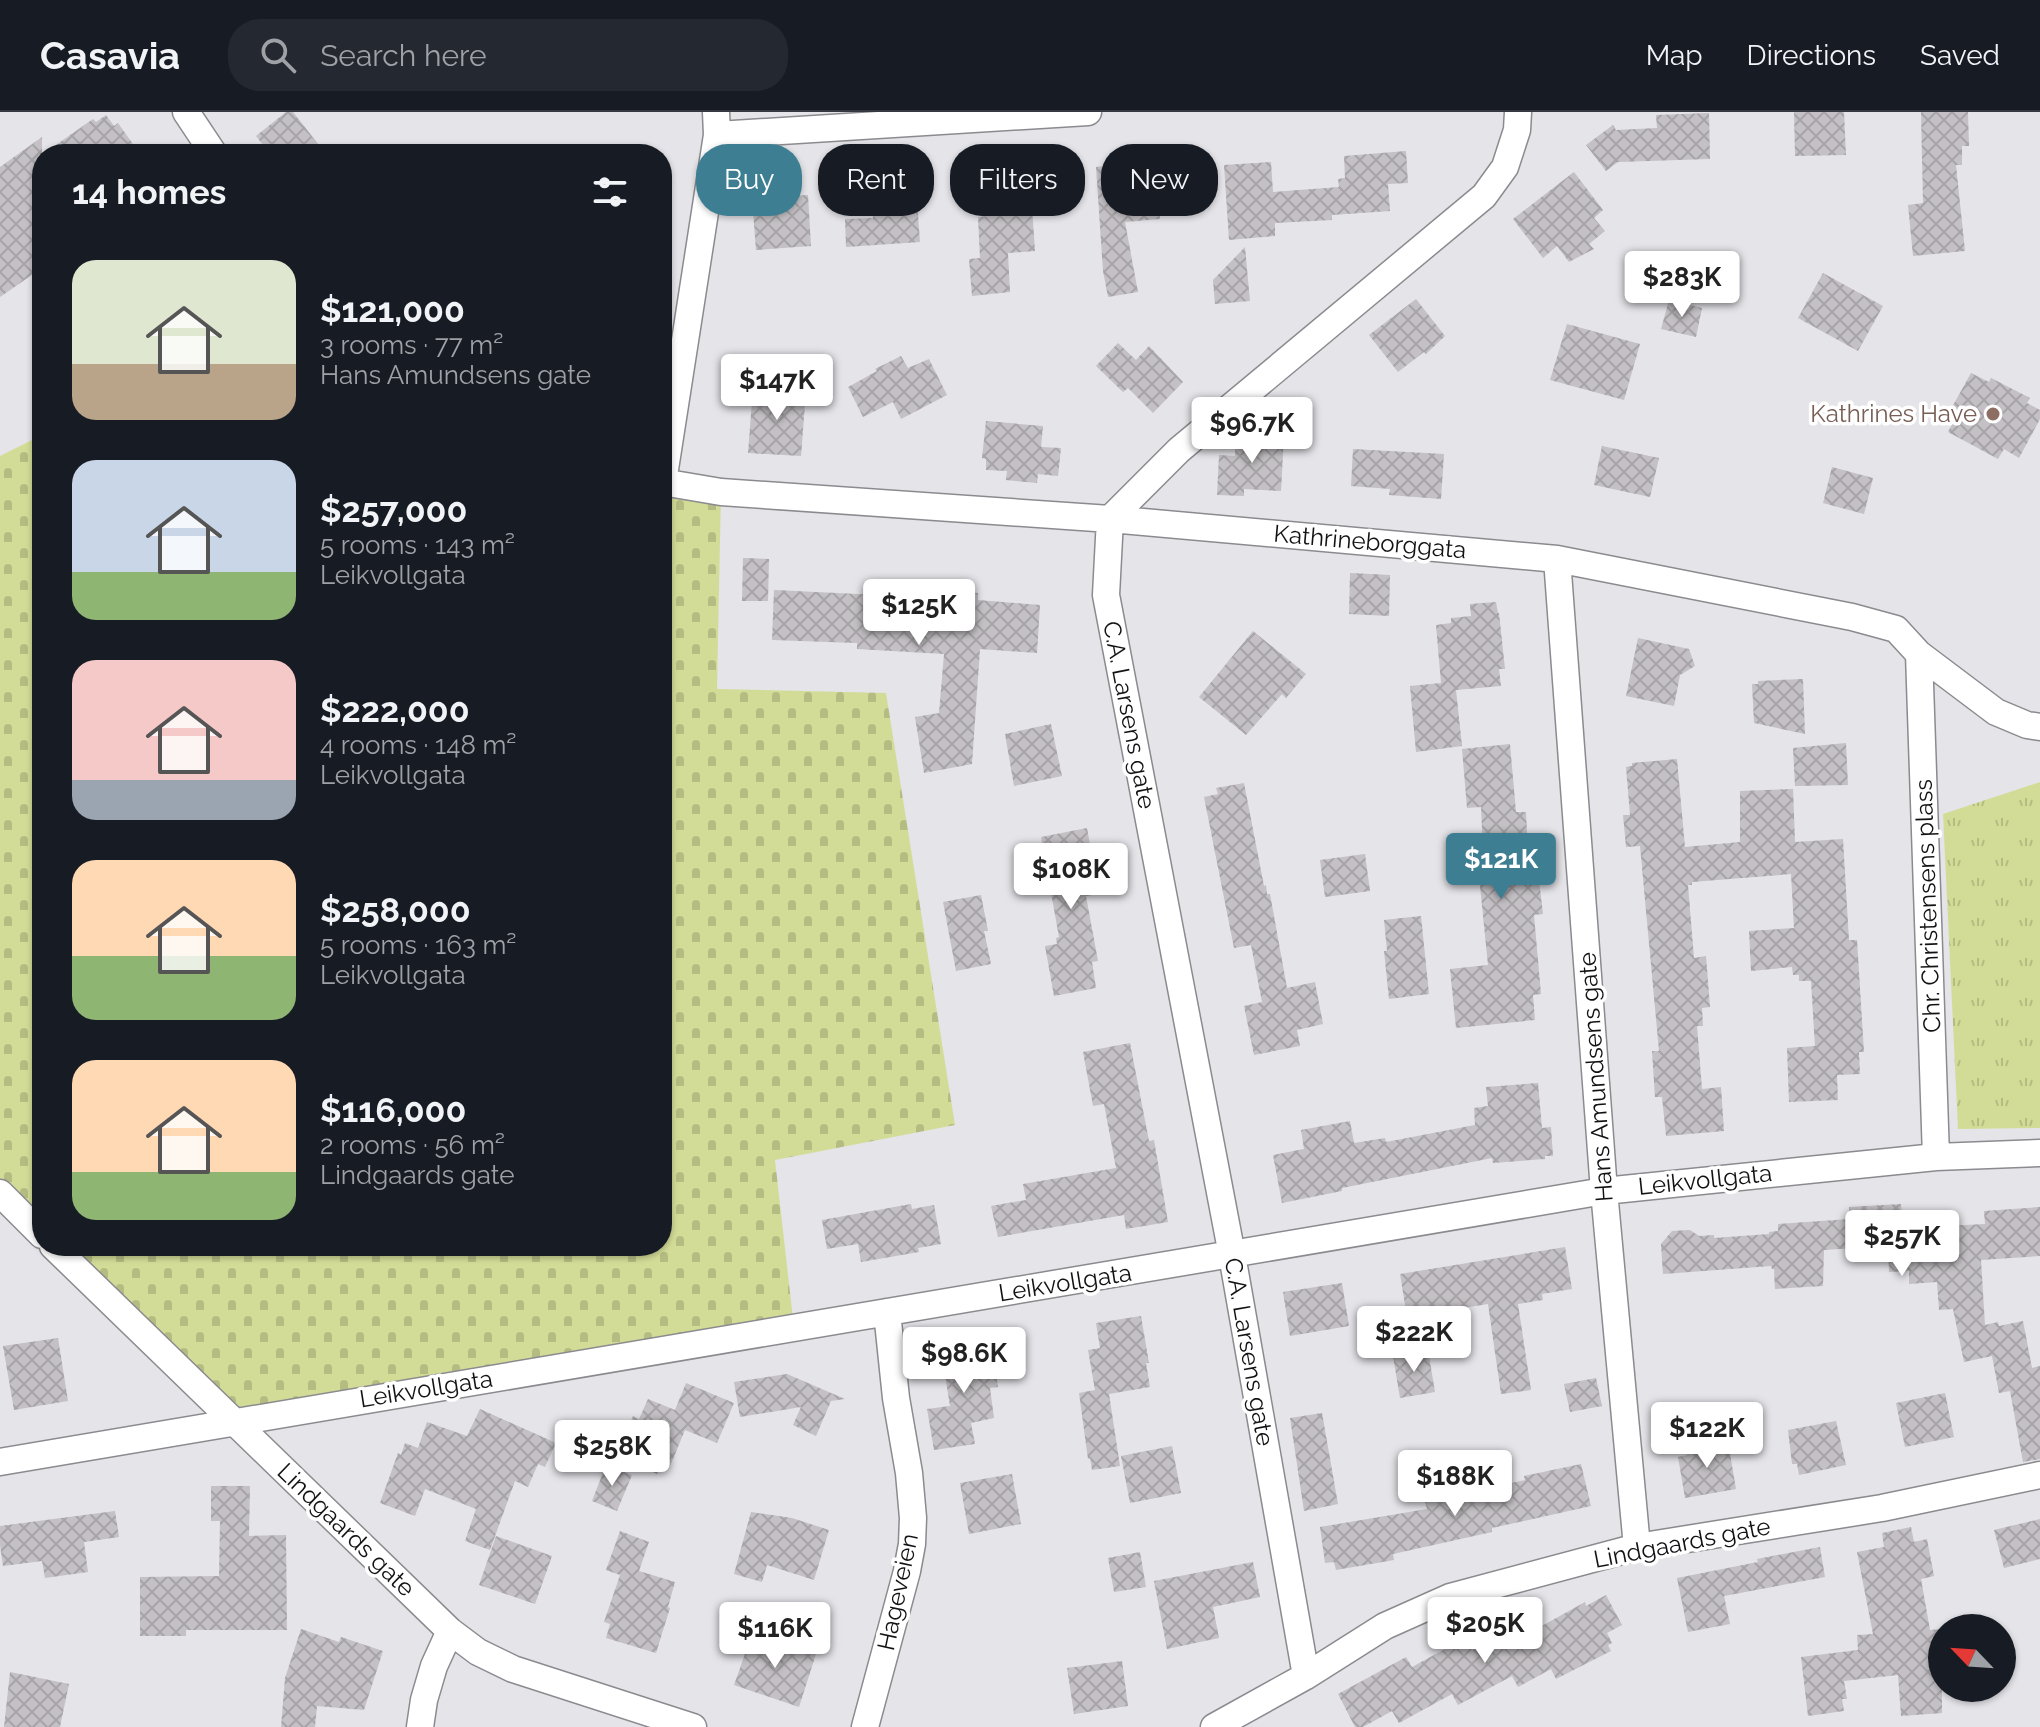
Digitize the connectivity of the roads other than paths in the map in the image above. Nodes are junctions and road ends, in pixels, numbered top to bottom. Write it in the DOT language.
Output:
graph roads {
  1 [pos="186,112"];
  2 [pos="1088,112"];
  3 [pos="1518,112"];
  4 [pos="716,124"];
  5 [pos="207,144"];
  6 [pos="672,421"];
  7 [pos="672,484"];
  8 [pos="1110,519"];
  9 [pos="1557,559"];
  10 [pos="1919,654"];
  11 [pos="2040,727"];
  12 [pos="2040,1153"];
  13 [pos="1936,1157"];
  14 [pos="1604,1191"];
  15 [pos="0,1193"];
  16 [pos="32,1225"];
  17 [pos="1232,1255"];
  18 [pos="63,1256"];
  19 [pos="887,1312"];
  20 [pos="233,1422"];
  21 [pos="0,1462"];
  22 [pos="2040,1475"];
  23 [pos="1637,1547"];
  24 [pos="450,1631"];
  25 [pos="1306,1676"];
  26 [pos="420,1727"];
  27 [pos="693,1727"];
  28 [pos="865,1727"];
  29 [pos="1214,1727"];
  1 -- 5 [label="street"];
  2 -- 4 [label="street"];
  3 -- 8 [label="street"];
  4 -- 6 [label="street"];
  7 -- 8 [label="street, Kathrineborggata"];
  8 -- 9 [label="street, Kathrineborggata"];
  8 -- 17 [label="street, C.A. Larsens gate"];
  9 -- 10 [label="street, Kathrineborggata"];
  9 -- 14 [label="street, Hans Amundsens gate"];
  10 -- 11 [label="street, Kathrineborggata"];
  10 -- 13 [label="street, Chr. Christensens plass"];
  12 -- 13 [label="street, Leikvollgata"];
  13 -- 14 [label="street, Leikvollgata"];
  14 -- 17 [label="street, Leikvollgata"];
  14 -- 23 [label="street, Hans Amundsens gate"];
  15 -- 16 [label="street"];
  17 -- 19 [label="street, Leikvollgata"];
  17 -- 25 [label="street, C.A. Larsens gate"];
  18 -- 20 [label="street, Lindgaards gate"];
  19 -- 20 [label="street, Leikvollgata"];
  19 -- 28 [label="street, Hageveien"];
  20 -- 21 [label="street, Leikvollgata"];
  20 -- 24 [label="street, Lindgaards gate"];
  22 -- 23 [label="street, Lindgaards gate"];
  23 -- 25 [label="street, Lindgaards gate"];
  24 -- 26 [label="street"];
  24 -- 27 [label="street, Lindgaards gate"];
  25 -- 29 [label="street, Lindgaards gate"];
}
